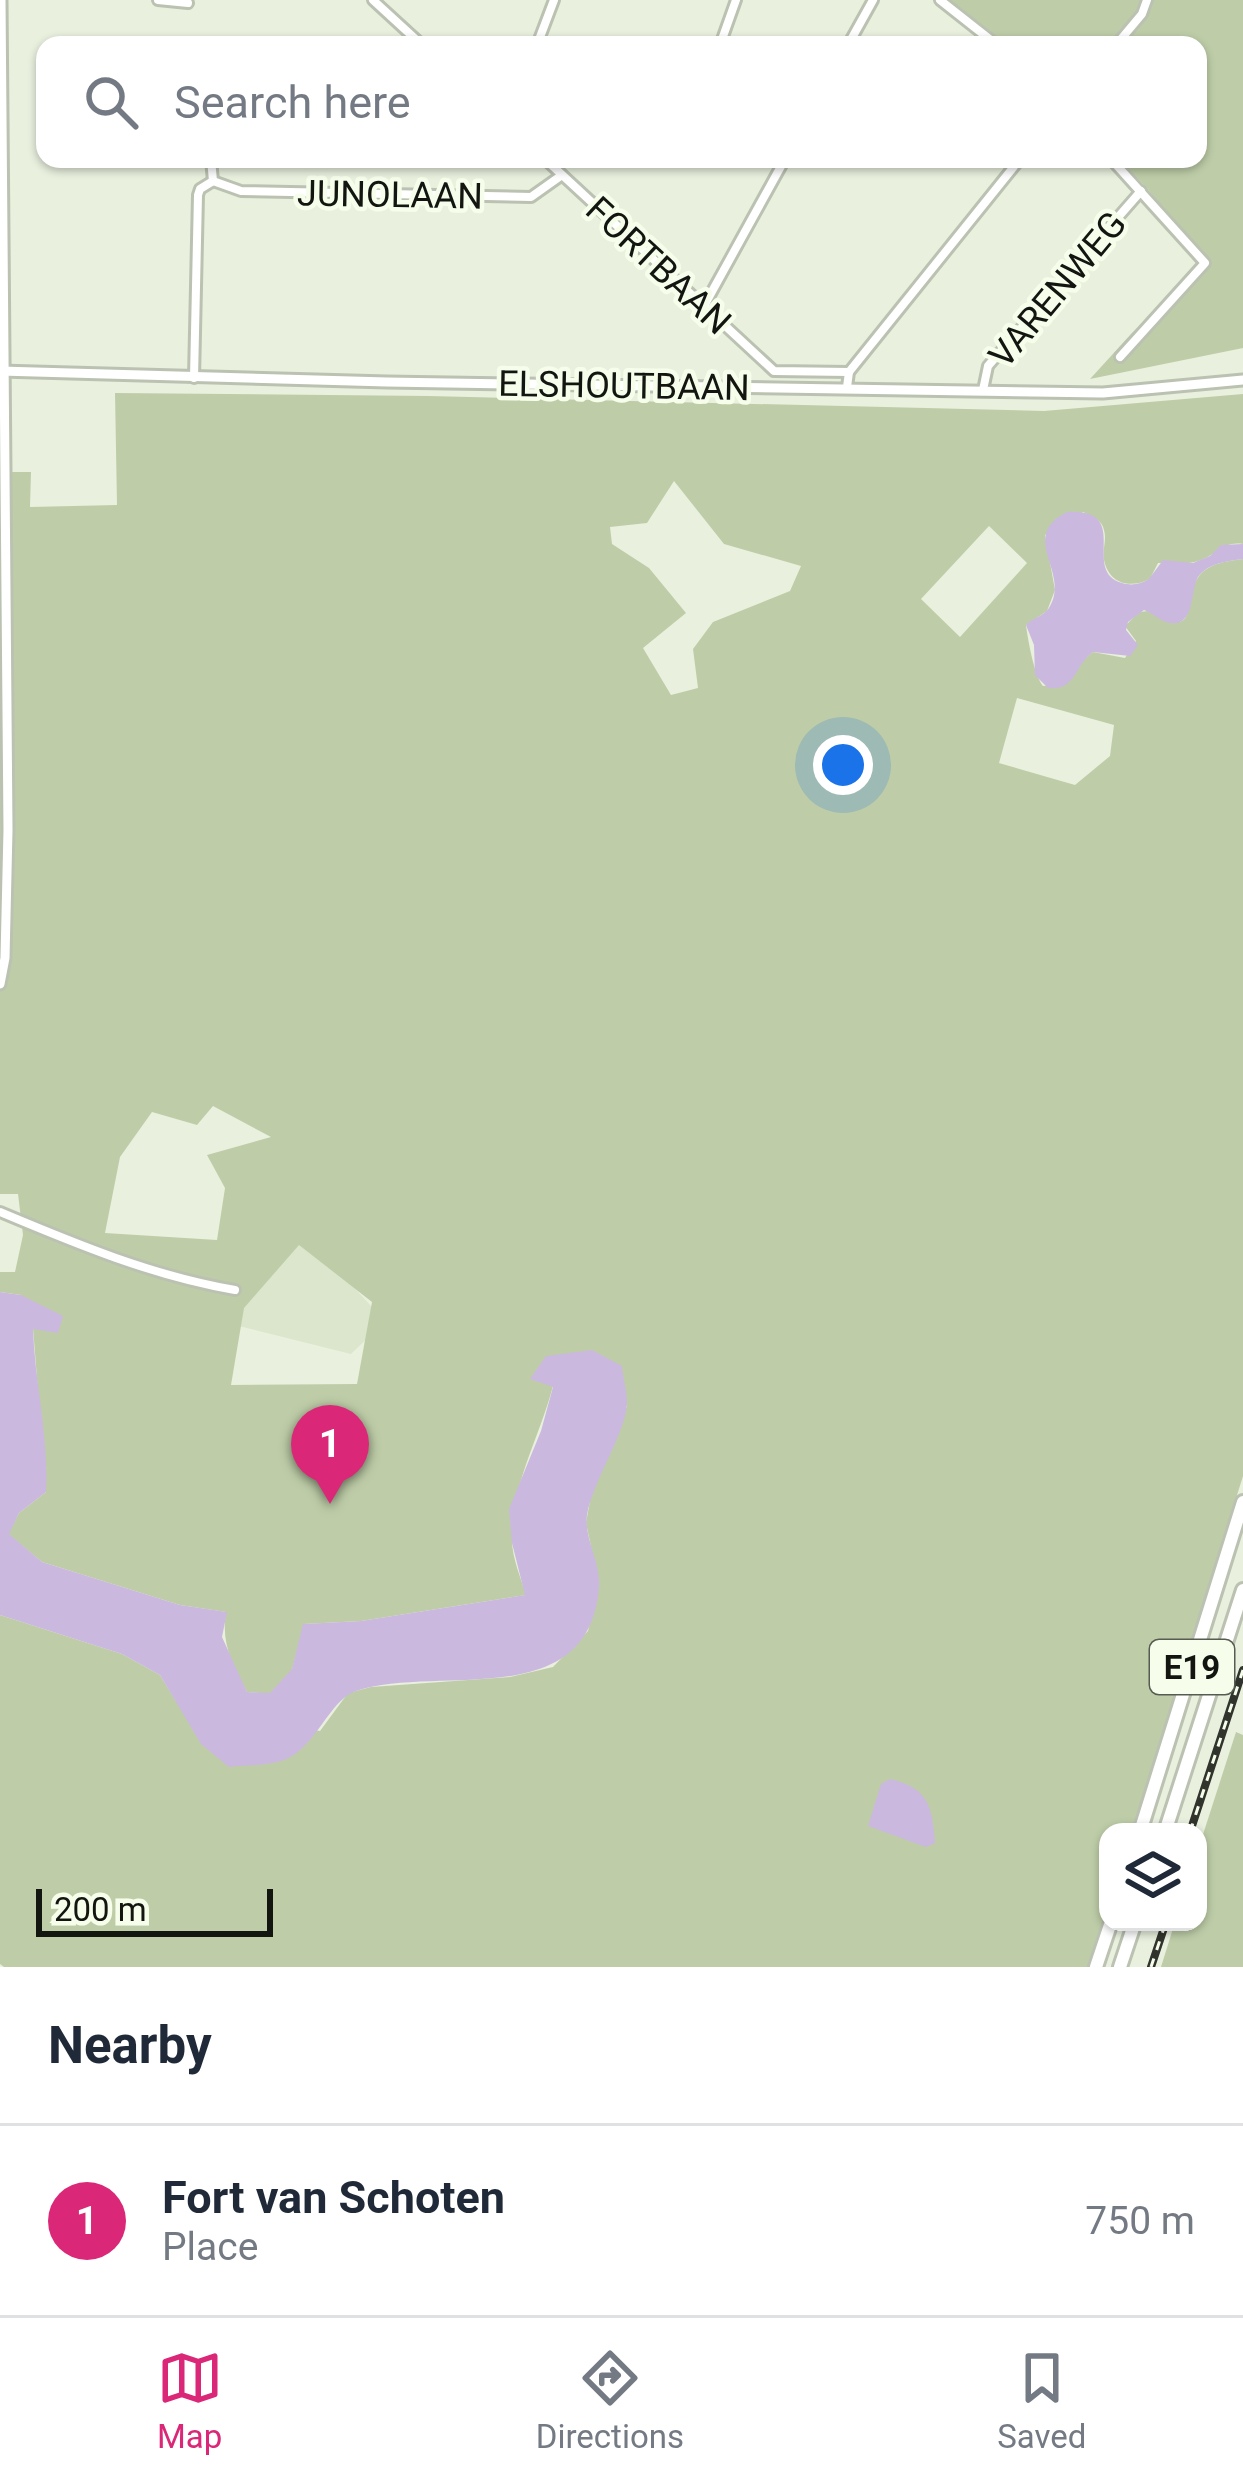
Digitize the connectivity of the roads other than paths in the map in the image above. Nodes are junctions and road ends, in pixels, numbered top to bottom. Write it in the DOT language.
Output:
graph roads {
  1 [pos="1,0"];
  2 [pos="158,0"];
  3 [pos="374,0"];
  4 [pos="553,0"];
  5 [pos="873,0"];
  6 [pos="940,0"];
  7 [pos="1147,0"];
  8 [pos="734,1"];
  9 [pos="188,3"];
  10 [pos="412,36"];
  11 [pos="540,36"];
  12 [pos="723,36"];
  13 [pos="853,36"];
  14 [pos="986,36"];
  15 [pos="1124,36"];
  16 [pos="212,168"];
  17 [pos="555,168"];
  18 [pos="780,168"];
  19 [pos="1013,168"];
  20 [pos="1119,168"];
  21 [pos="562,175"];
  22 [pos="213,181"];
  23 [pos="1141,191"];
  24 [pos="704,306"];
  25 [pos="1120,357"];
  26 [pos="2,371"];
  27 [pos="849,372"];
  28 [pos="194,377"];
  29 [pos="1243,380"];
  30 [pos="847,387"];
  31 [pos="983,390"];
  32 [pos="0,984"];
  33 [pos="0,1212"];
  34 [pos="235,1290"];
  35 [pos="1243,1502"];
  36 [pos="1243,1590"];
  37 [pos="1143,1823"];
  38 [pos="1168,1823"];
  39 [pos="1108,1931"];
  40 [pos="1132,1931"];
  41 [pos="1096,1967"];
  42 [pos="1120,1967"];
  1 -- 26 [label="main road"];
  2 -- 9 [label="street"];
  3 -- 10 [label="street"];
  4 -- 11 [label="street"];
  5 -- 13 [label="street"];
  6 -- 14 [label="street"];
  7 -- 15 [label="street"];
  8 -- 12 [label="street"];
  16 -- 22 [label="street"];
  17 -- 21 [label="street, FORTBAAN"];
  18 -- 24 [label="street"];
  19 -- 27 [label="street"];
  20 -- 23 [label="street"];
  21 -- 22 [label="street, JUNOLAAN"];
  21 -- 24 [label="street, FORTBAAN"];
  22 -- 28 [label="street"];
  23 -- 25 [label="street"];
  23 -- 31 [label="street, VARENWEG"];
  24 -- 27 [label="street, FORTBAAN"];
  26 -- 28 [label="main road, ELSHOUTBAAN"];
  26 -- 32 [label="main road"];
  27 -- 30 [label="street"];
  28 -- 30 [label="main road, ELSHOUTBAAN"];
  29 -- 31 [label="main road, ELSHOUTBAAN"];
  30 -- 31 [label="main road, ELSHOUTBAAN"];
  33 -- 34 [label="street"];
  35 -- 37 [label="highway, E19"];
  36 -- 38 [label="highway, E19"];
  39 -- 41 [label="highway"];
  40 -- 42 [label="highway"];
}
